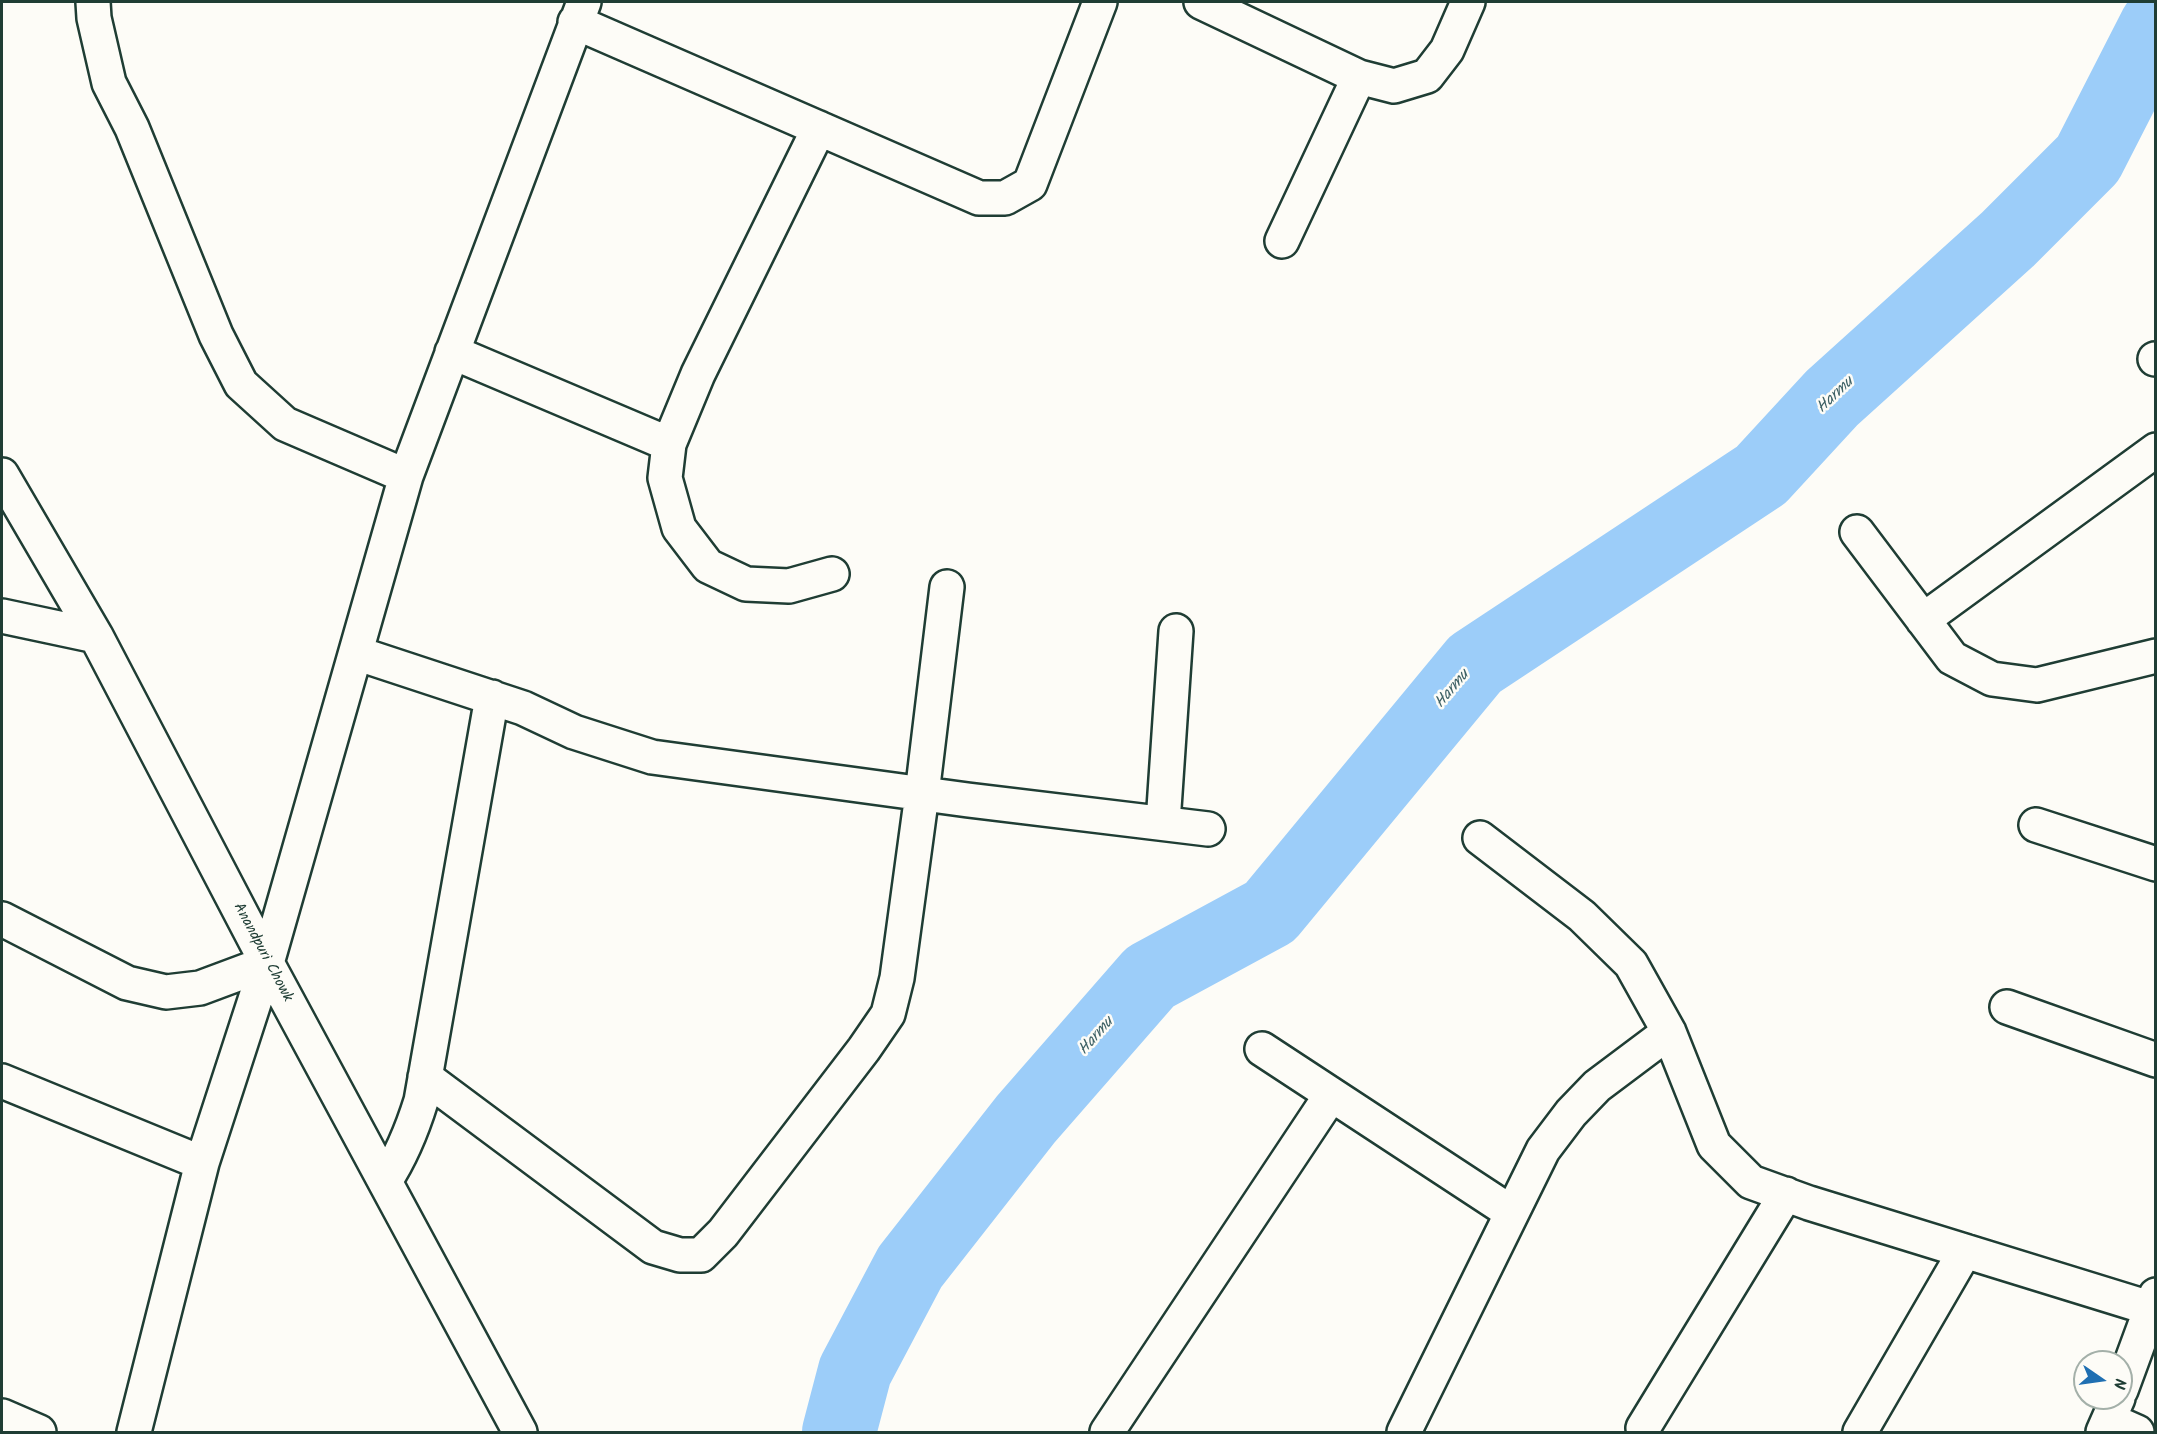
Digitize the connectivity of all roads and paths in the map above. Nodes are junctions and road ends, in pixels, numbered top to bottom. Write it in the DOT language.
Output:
graph roads {
  1 [pos="93,2"];
  2 [pos="1201,2"];
  3 [pos="1468,2"];
  4 [pos="1092,4"];
  5 [pos="580,12"];
  6 [pos="1359,77"];
  7 [pos="819,128"];
  8 [pos="1282,241"];
  9 [pos="452,352"];
  10 [pos="669,444"];
  11 [pos="2156,450"];
  12 [pos="2,475"];
  13 [pos="406,476"];
  14 [pos="1857,532"];
  15 [pos="832,574"];
  16 [pos="947,587"];
  17 [pos="2,616"];
  18 [pos="1923,620"];
  19 [pos="1176,630"];
  20 [pos="96,636"];
  21 [pos="356,652"];
  22 [pos="2156,656"];
  23 [pos="492,698"];
  24 [pos="922,794"];
  25 [pos="1163,823"];
  26 [pos="2036,825"];
  27 [pos="1208,829"];
  28 [pos="1480,838"];
  29 [pos="2156,864"];
  30 [pos="2,920"];
  31 [pos="267,963"];
  32 [pos="2007,1007"];
  33 [pos="1669,1032"];
  34 [pos="1262,1049"];
  35 [pos="2156,1060"];
  36 [pos="425,1077"];
  37 [pos="2,1081"];
  38 [pos="1331,1095"];
  39 [pos="202,1163"];
  40 [pos="385,1181"];
  41 [pos="1785,1194"];
  42 [pos="1512,1213"];
  43 [pos="1965,1251"];
  44 [pos="2154,1304"];
  45 [pos="2118,1415"];
  46 [pos="2,1416"];
  47 [pos="1643,1428"];
  48 [pos="39,1432"];
  49 [pos="134,1432"];
  50 [pos="520,1432"];
  51 [pos="1107,1432"];
  52 [pos="1404,1432"];
  53 [pos="1860,1432"];
  1 -- 13 [label="street"];
  2 -- 6 [label="street"];
  3 -- 6 [label="street"];
  4 -- 7 [label="street"];
  5 -- 7 [label="street"];
  5 -- 9 [label="street"];
  6 -- 8 [label="street"];
  7 -- 10 [label="street"];
  9 -- 10 [label="street"];
  9 -- 13 [label="street"];
  10 -- 15 [label="street"];
  11 -- 18 [label="street"];
  12 -- 20 [label="street, Anandpuri Chowk"];
  13 -- 21 [label="street"];
  14 -- 18 [label="street"];
  16 -- 24 [label="street"];
  17 -- 20 [label="street"];
  18 -- 22 [label="street"];
  19 -- 25 [label="street"];
  20 -- 31 [label="street, Anandpuri Chowk"];
  21 -- 23 [label="street"];
  21 -- 31 [label="street"];
  23 -- 24 [label="street"];
  23 -- 36 [label="street"];
  24 -- 25 [label="street"];
  24 -- 36 [label="street"];
  25 -- 27 [label="street"];
  26 -- 29 [label="street"];
  28 -- 33 [label="street"];
  30 -- 31 [label="street"];
  31 -- 39 [label="street"];
  31 -- 40 [label="street, Anandpuri Chowk"];
  32 -- 35 [label="street"];
  33 -- 41 [label="street"];
  33 -- 42 [label="street"];
  34 -- 38 [label="street"];
  36 -- 40 [label="street"];
  37 -- 39 [label="street"];
  38 -- 42 [label="street"];
  38 -- 51 [label="street"];
  39 -- 49 [label="street"];
  40 -- 50 [label="street, Anandpuri Chowk"];
  41 -- 43 [label="street"];
  41 -- 47 [label="street"];
  42 -- 52 [label="street"];
  43 -- 44 [label="street"];
  43 -- 53 [label="street"];
  44 -- 45 [label="street"];
  46 -- 48 [label="street"];
}
